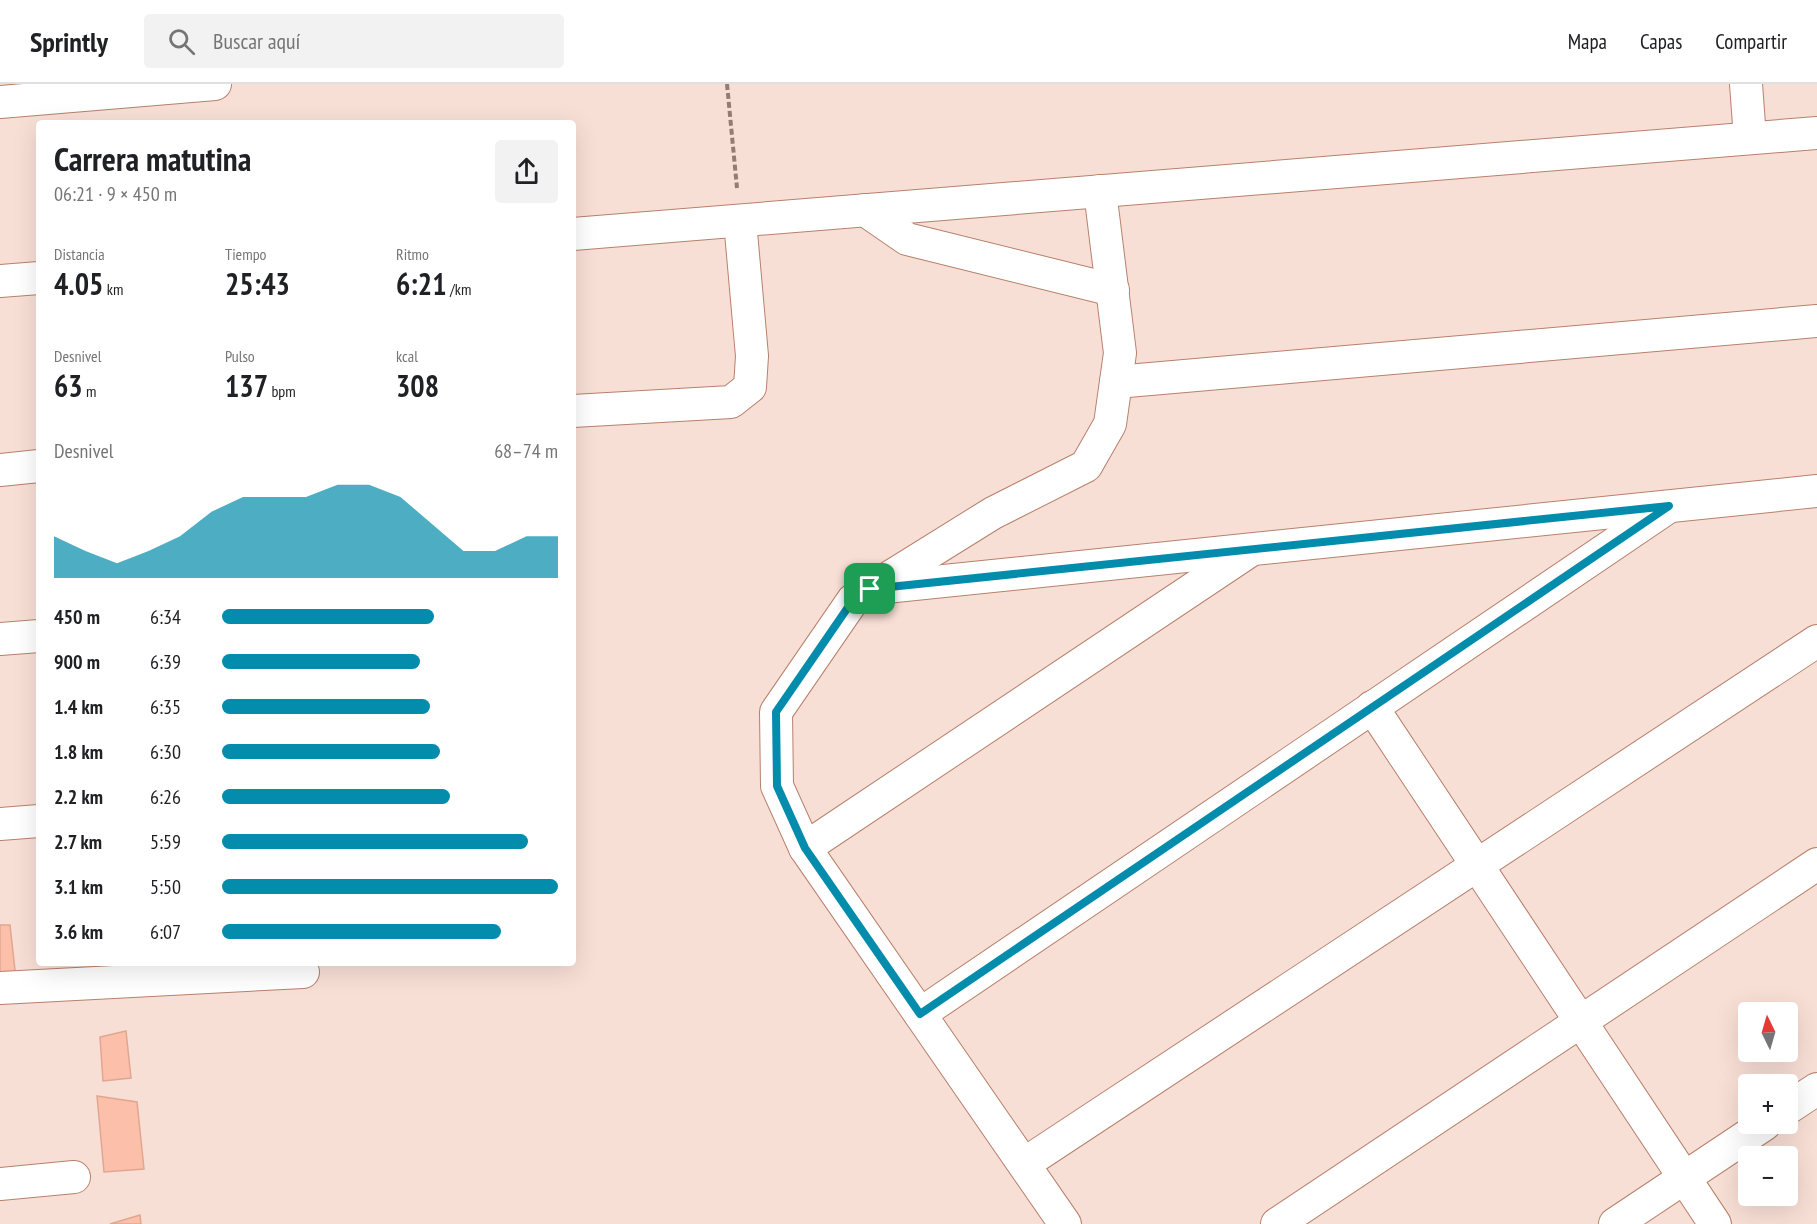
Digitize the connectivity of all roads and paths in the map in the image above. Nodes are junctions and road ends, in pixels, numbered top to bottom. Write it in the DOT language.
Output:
graph roads {
  1 [pos="216,84"];
  2 [pos="727,84"];
  3 [pos="1746,84"];
  4 [pos="0,102"];
  5 [pos="1817,134"];
  6 [pos="1750,138"];
  7 [pos="1100,191"];
  8 [pos="865,210"];
  9 [pos="740,221"];
  10 [pos="576,234"];
  11 [pos="36,278"];
  12 [pos="0,281"];
  13 [pos="1113,290"];
  14 [pos="1817,321"];
  15 [pos="1116,382"];
  16 [pos="576,411"];
  17 [pos="36,466"];
  18 [pos="0,470"];
  19 [pos="1817,491"];
  20 [pos="1669,506"];
  21 [pos="1251,549"];
  22 [pos="870,589"];
  23 [pos="36,636"];
  24 [pos="0,639"];
  25 [pos="1817,641"];
  26 [pos="1372,707"];
  27 [pos="36,821"];
  28 [pos="0,824"];
  29 [pos="805,848"];
  30 [pos="1817,864"];
  31 [pos="1477,865"];
  32 [pos="303,972"];
  33 [pos="0,988"];
  34 [pos="920,1014"];
  35 [pos="1581,1021"];
  36 [pos="1817,1089"];
  37 [pos="1798,1101"];
  38 [pos="1750,1134"];
  39 [pos="1024,1164"];
  40 [pos="74,1177"];
  41 [pos="1684,1178"];
  42 [pos="0,1184"];
  43 [pos="1065,1224"];
  44 [pos="1277,1224"];
  45 [pos="1615,1224"];
  46 [pos="1715,1224"];
  1 -- 4 [label="street"];
  2 -- 9 [label="path"];
  3 -- 6 [label="street"];
  5 -- 6 [label="street"];
  6 -- 7 [label="street"];
  7 -- 8 [label="street"];
  7 -- 13 [label="street"];
  8 -- 9 [label="street"];
  8 -- 13 [label="street"];
  9 -- 10 [label="street"];
  9 -- 16 [label="street"];
  11 -- 12 [label="street"];
  13 -- 15 [label="street"];
  14 -- 15 [label="street"];
  15 -- 22 [label="street"];
  17 -- 18 [label="street"];
  19 -- 20 [label="street"];
  20 -- 21 [label="street"];
  20 -- 26 [label="street"];
  21 -- 22 [label="street"];
  21 -- 29 [label="street"];
  22 -- 29 [label="street"];
  23 -- 24 [label="street"];
  25 -- 31 [label="street"];
  26 -- 31 [label="street"];
  26 -- 34 [label="street"];
  27 -- 28 [label="street"];
  29 -- 34 [label="street"];
  30 -- 35 [label="street"];
  31 -- 35 [label="street"];
  31 -- 39 [label="street"];
  32 -- 33 [label="street"];
  34 -- 39 [label="street"];
  35 -- 41 [label="street"];
  35 -- 44 [label="street"];
  36 -- 37 [label="street"];
  38 -- 41 [label="street"];
  39 -- 43 [label="street"];
  40 -- 42 [label="street"];
  41 -- 45 [label="street"];
  41 -- 46 [label="street"];
}
